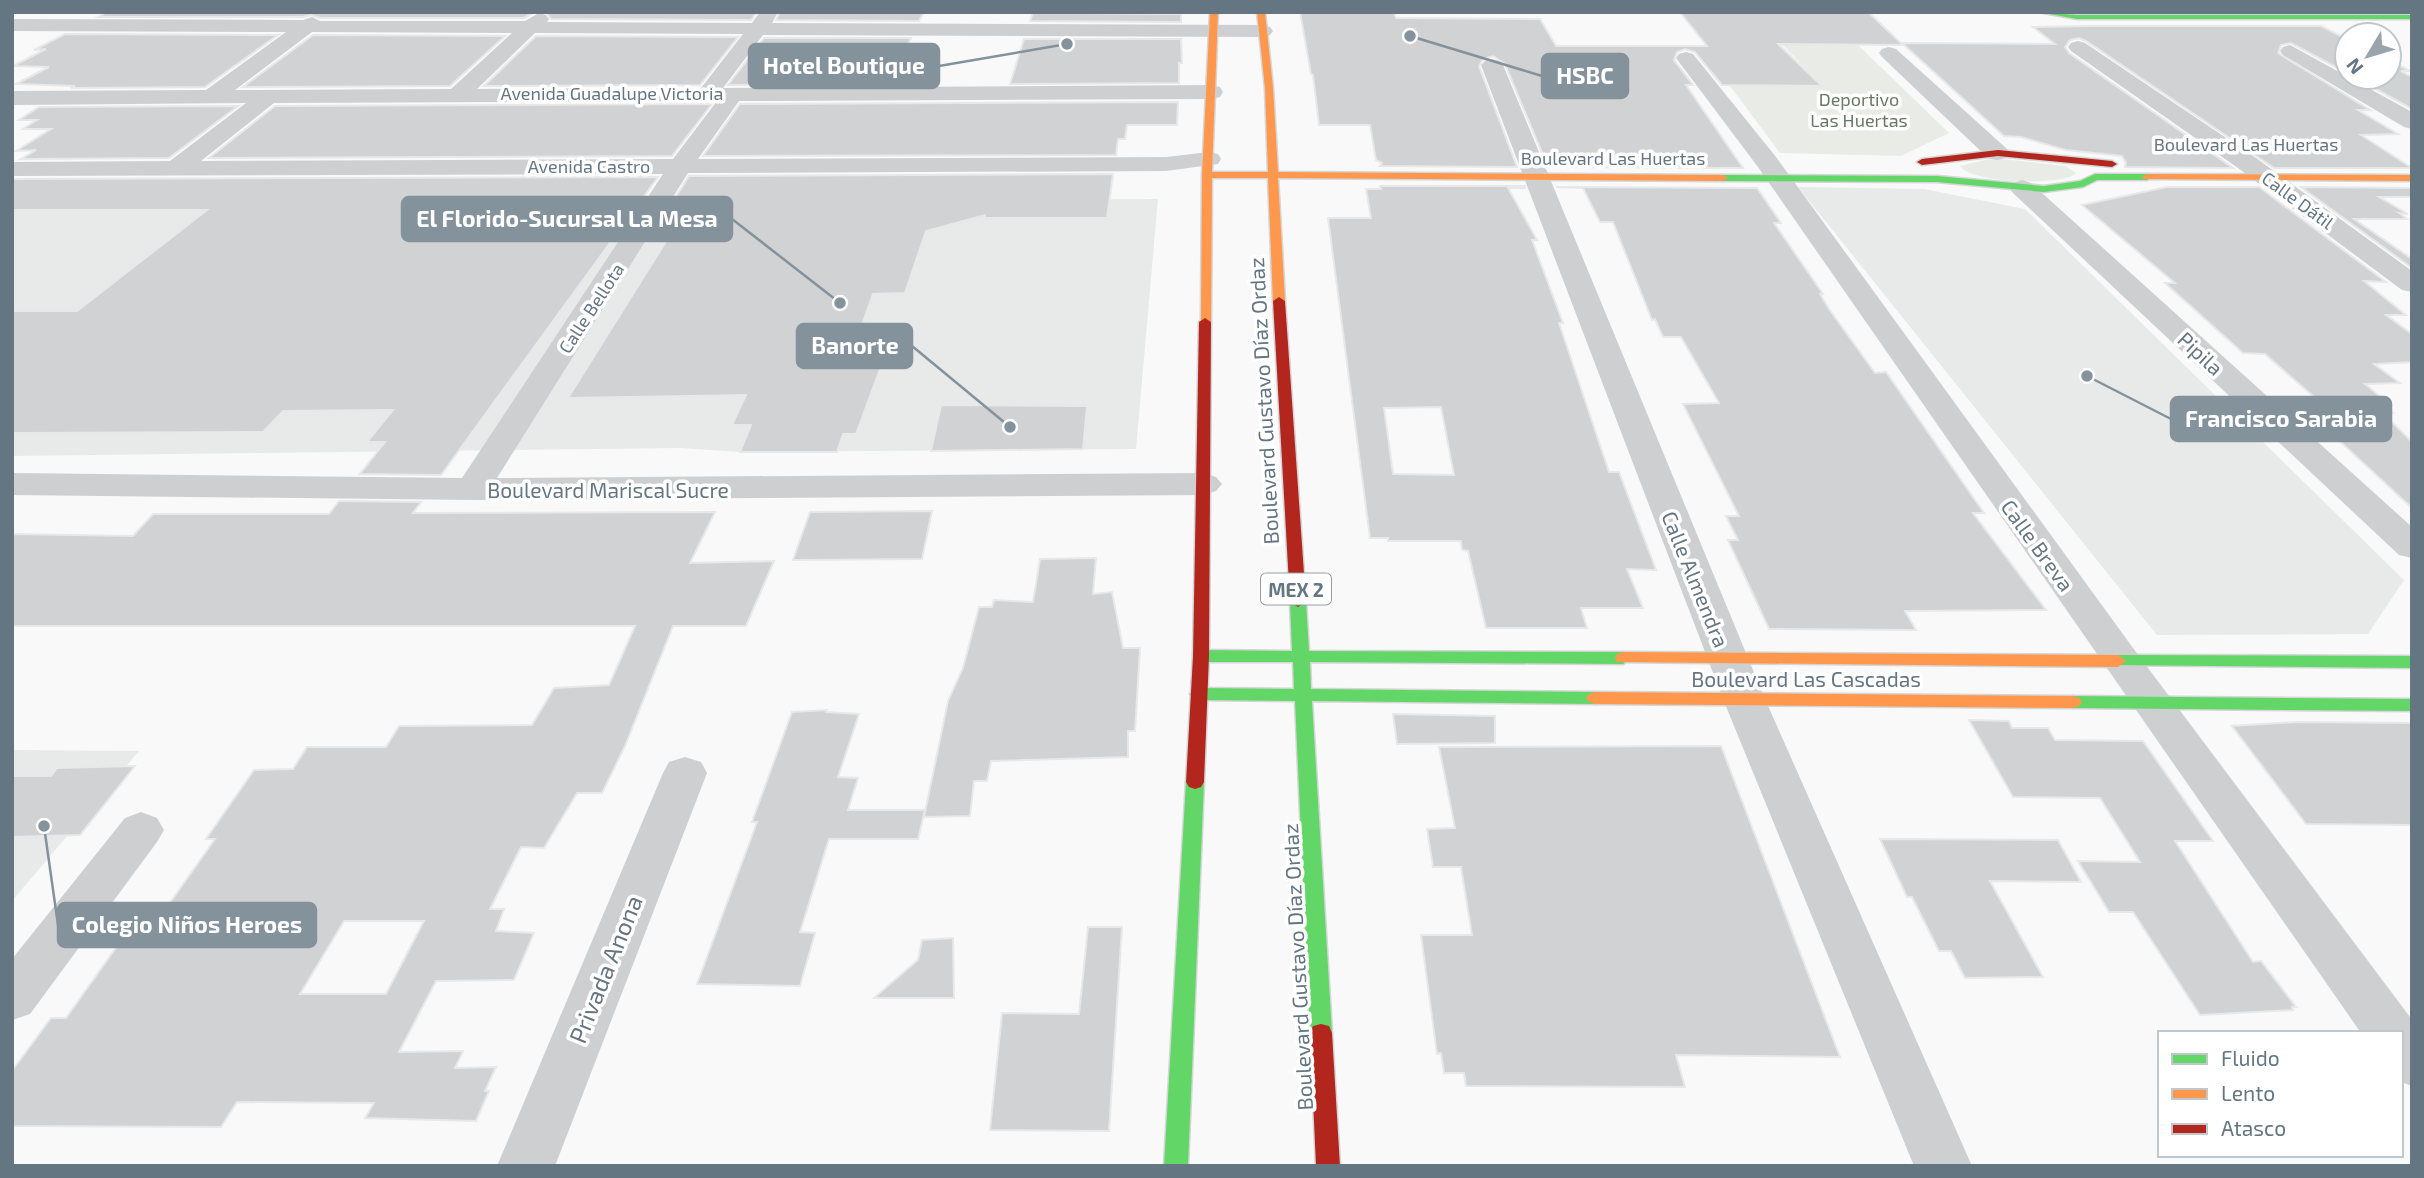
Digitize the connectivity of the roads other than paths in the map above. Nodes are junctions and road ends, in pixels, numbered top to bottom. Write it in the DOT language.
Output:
graph roads {
  1 [pos="328,12"];
  2 [pos="547,12"];
  3 [pos="2048,14"];
  4 [pos="2412,17"];
  5 [pos="764,20"];
  6 [pos="983,21"];
  7 [pos="1213,21"];
  8 [pos="1262,21"];
  9 [pos="12,25"];
  10 [pos="304,27"];
  11 [pos="529,28"];
  12 [pos="2078,47"];
  13 [pos="2290,51"];
  14 [pos="1889,54"];
  15 [pos="1686,58"];
  16 [pos="1492,65"];
  17 [pos="1212,92"];
  18 [pos="721,93"];
  19 [pos="459,94"];
  20 [pos="213,96"];
  21 [pos="270,96"];
  22 [pos="12,98"];
  23 [pos="2412,122"];
  24 [pos="1997,153"];
  25 [pos="1420,160"];
  26 [pos="1270,162"];
  27 [pos="1837,162"];
  28 [pos="1907,162"];
  29 [pos="1938,162"];
  30 [pos="2412,163"];
  31 [pos="1217,164"];
  32 [pos="2081,164"];
  33 [pos="681,165"];
  34 [pos="12,169"];
  35 [pos="175,169"];
  36 [pos="1532,169"];
  37 [pos="1771,170"];
  38 [pos="2258,171"];
  39 [pos="2095,177"];
  40 [pos="2412,178"];
  41 [pos="1955,179"];
  42 [pos="2022,188"];
  43 [pos="2412,284"];
  44 [pos="12,484"];
  45 [pos="1204,484"];
  46 [pos="473,489"];
  47 [pos="2412,547"];
  48 [pos="1201,656"];
  49 [pos="1300,656"];
  50 [pos="1728,658"];
  51 [pos="2119,658"];
  52 [pos="2412,662"];
  53 [pos="1304,694"];
  54 [pos="1199,695"];
  55 [pos="1744,699"];
  56 [pos="2151,701"];
  57 [pos="2412,705"];
  58 [pos="685,773"];
  59 [pos="141,830"];
  60 [pos="12,998"];
  61 [pos="2389,1031"];
  62 [pos="526,1166"];
  63 [pos="1176,1166"];
  64 [pos="1328,1166"];
  65 [pos="1943,1166"];
  1 -- 10 [label="street"];
  2 -- 11 [label="street"];
  3 -- 4 [label="main road"];
  5 -- 6 [label="street"];
  5 -- 11 [label="street"];
  5 -- 18 [label="street, Calle Bellota"];
  6 -- 7 [label="street"];
  7 -- 8 [label="street"];
  7 -- 17 [label="main road"];
  8 -- 26 [label="main road, Boulevard Gustavo Díaz Ordaz / MEX 2"];
  9 -- 10 [label="street"];
  10 -- 11 [label="street"];
  10 -- 20 [label="street"];
  11 -- 19 [label="street"];
  12 -- 38 [label="street, Calle Dátil"];
  13 -- 23 [label="street"];
  14 -- 24 [label="street"];
  15 -- 37 [label="street, Calle Breva"];
  16 -- 36 [label="street, Calle Almendra"];
  17 -- 18 [label="street, Avenida Guadalupe Victoria"];
  17 -- 31 [label="main road"];
  18 -- 19 [label="street, Avenida Guadalupe Victoria"];
  18 -- 33 [label="street, Calle Bellota"];
  19 -- 21 [label="street, Avenida Guadalupe Victoria"];
  20 -- 21 [label="street, Avenida Guadalupe Victoria"];
  20 -- 22 [label="street, Avenida Guadalupe Victoria"];
  21 -- 35 [label="street"];
  24 -- 29 [label="main road, Boulevard Las Huertas"];
  24 -- 32 [label="main road, Boulevard Las Huertas"];
  25 -- 36 [label="main road, Boulevard Las Huertas"];
  26 -- 31 [label="main road, Boulevard Las Huertas"];
  26 -- 36 [label="main road, Boulevard Las Huertas"];
  26 -- 49 [label="main road, Boulevard Gustavo Díaz Ordaz / MEX 2"];
  27 -- 37 [label="main road, Boulevard Las Huertas"];
  28 -- 29 [label="main road, Boulevard Las Huertas"];
  29 -- 41 [label="main road"];
  30 -- 38 [label="main road, Boulevard Las Huertas"];
  31 -- 33 [label="street, Avenida Castro"];
  31 -- 45 [label="main road"];
  32 -- 38 [label="main road, Boulevard Las Huertas"];
  32 -- 39 [label="main road"];
  33 -- 35 [label="street, Avenida Castro"];
  33 -- 46 [label="street, Calle Bellota"];
  34 -- 35 [label="street, Avenida Castro"];
  36 -- 37 [label="main road, Boulevard Las Huertas"];
  36 -- 50 [label="street, Calle Almendra"];
  37 -- 41 [label="main road, Boulevard Las Huertas"];
  37 -- 51 [label="street, Calle Breva"];
  38 -- 39 [label="main road, Boulevard Las Huertas"];
  38 -- 40 [label="main road, Boulevard Las Huertas"];
  38 -- 43 [label="street, Calle Dátil"];
  39 -- 42 [label="main road, Boulevard Las Huertas"];
  41 -- 42 [label="main road, Boulevard Las Huertas"];
  42 -- 47 [label="street, Pipila"];
  44 -- 46 [label="street, Boulevard Mariscal Sucre"];
  45 -- 46 [label="street, Boulevard Mariscal Sucre"];
  45 -- 48 [label="main road"];
  48 -- 49 [label="main road, Boulevard Las Cascadas"];
  48 -- 54 [label="main road"];
  49 -- 50 [label="main road, Boulevard Las Cascadas"];
  49 -- 53 [label="main road, Boulevard Gustavo Díaz Ordaz / MEX 2"];
  50 -- 51 [label="main road, Boulevard Las Cascadas"];
  50 -- 55 [label="street, Calle Almendra"];
  51 -- 52 [label="main road, Boulevard Las Cascadas"];
  51 -- 56 [label="street, Calle Breva"];
  53 -- 54 [label="main road, Boulevard Las Cascadas"];
  53 -- 55 [label="main road, Boulevard Las Cascadas"];
  53 -- 64 [label="main road, Boulevard Gustavo Díaz Ordaz / MEX 2"];
  54 -- 63 [label="main road"];
  55 -- 56 [label="main road, Boulevard Las Cascadas"];
  55 -- 65 [label="street, Calle Almendra"];
  56 -- 57 [label="main road, Boulevard Las Cascadas"];
  56 -- 61 [label="street, Calle Breva"];
  58 -- 62 [label="street, Privada Anona"];
  59 -- 60 [label="street"];
}
